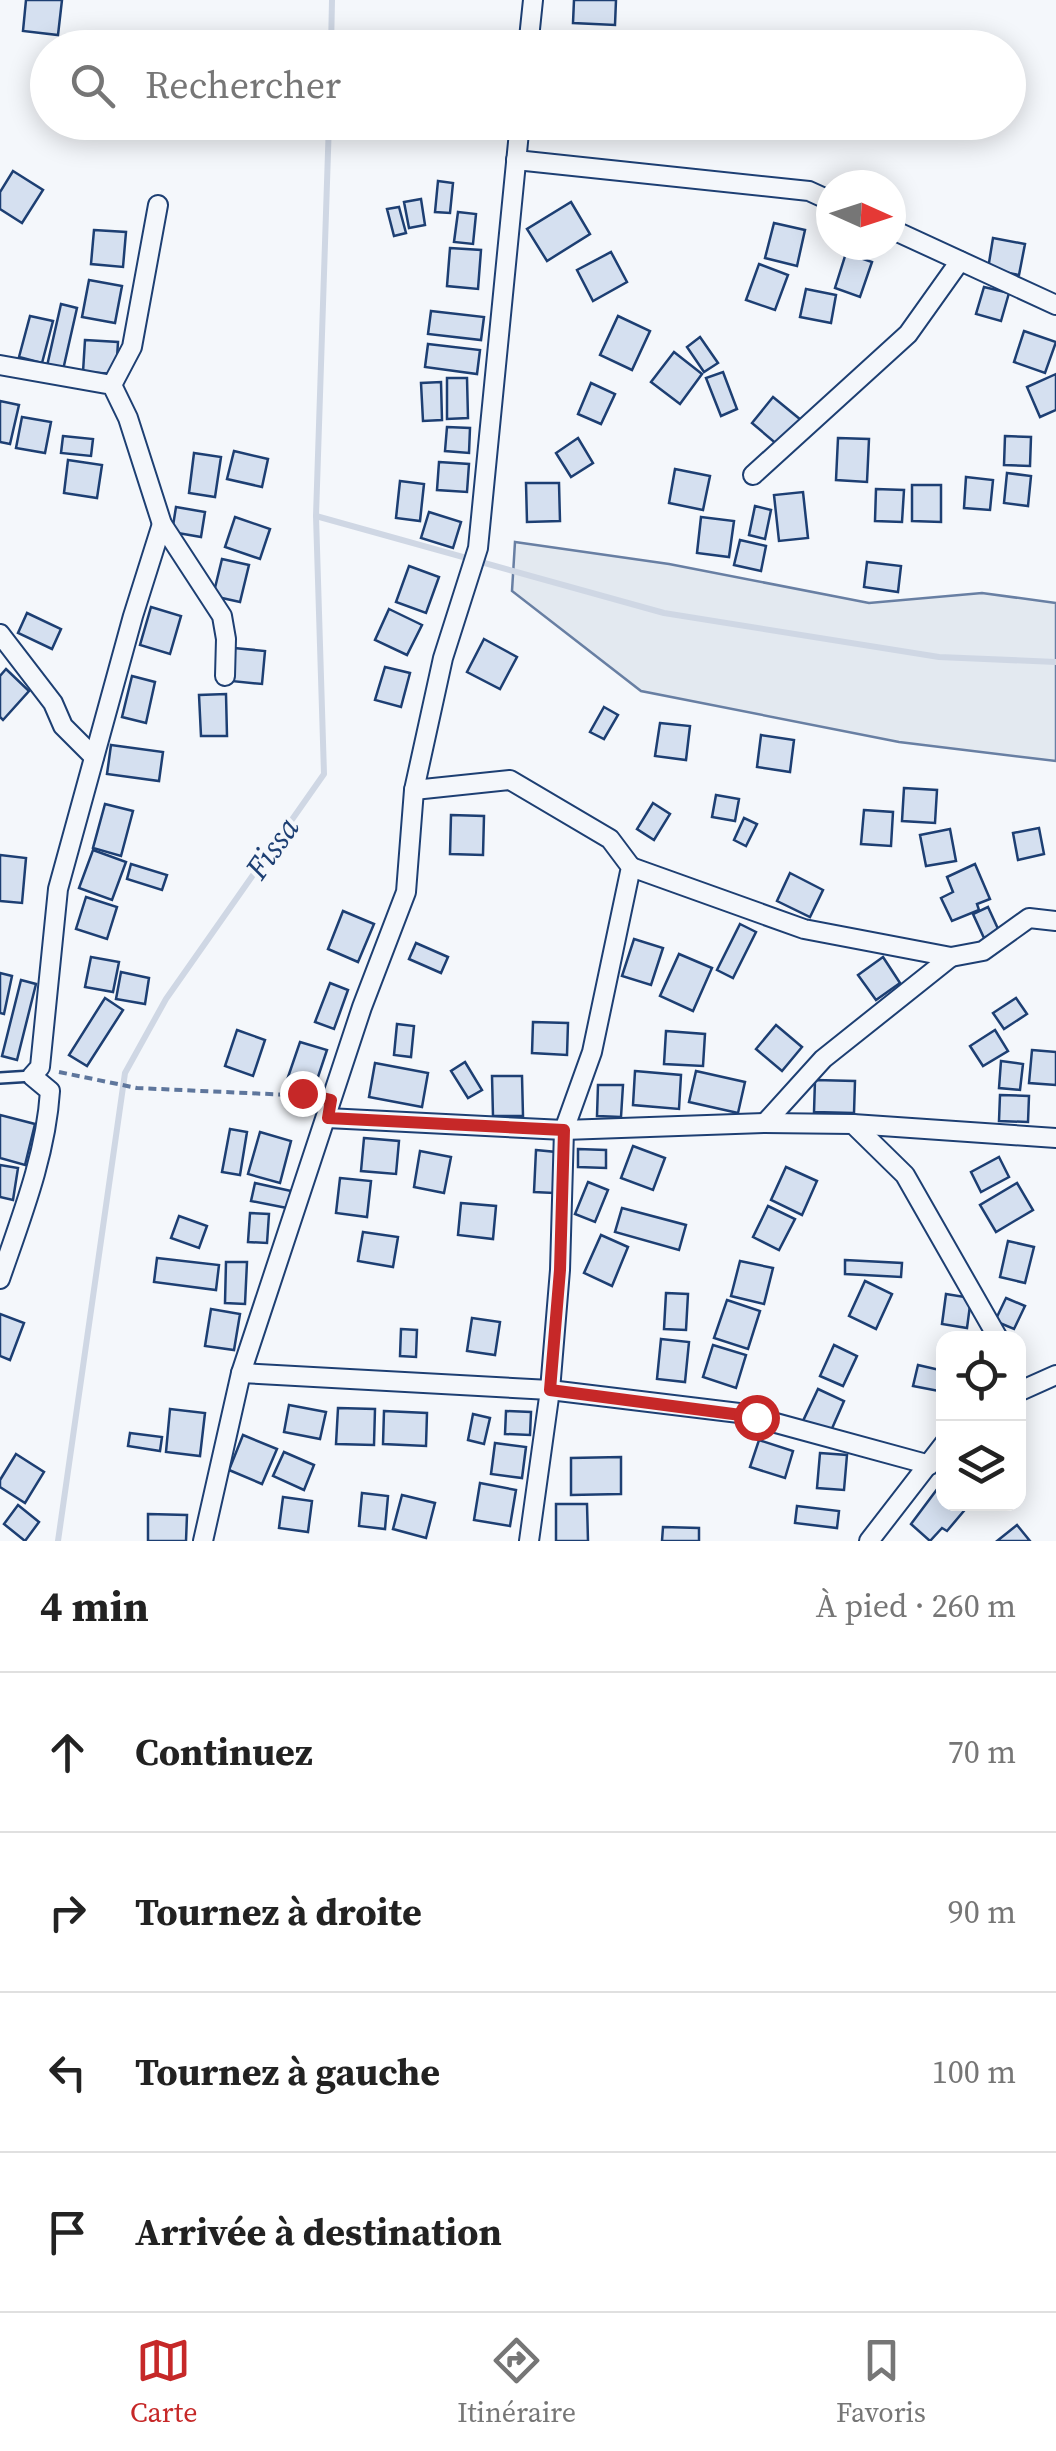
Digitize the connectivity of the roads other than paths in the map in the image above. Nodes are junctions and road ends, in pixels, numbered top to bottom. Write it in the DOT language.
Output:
graph roads {
  1 [pos="533,0"];
  2 [pos="530,30"];
  3 [pos="518,140"];
  4 [pos="516,160"];
  5 [pos="816,194"];
  6 [pos="158,205"];
  7 [pos="906,236"];
  8 [pos="960,261"];
  9 [pos="1056,306"];
  10 [pos="0,365"];
  11 [pos="112,385"];
  12 [pos="753,475"];
  13 [pos="162,524"];
  14 [pos="0,634"];
  15 [pos="225,676"];
  16 [pos="94,757"];
  17 [pos="414,790"];
  18 [pos="631,867"];
  19 [pos="1056,922"];
  20 [pos="951,957"];
  21 [pos="36,1072"];
  22 [pos="0,1078"];
  23 [pos="329,1109"];
  24 [pos="765,1122"];
  25 [pos="853,1124"];
  26 [pos="564,1130"];
  27 [pos="1056,1138"];
  28 [pos="0,1278"];
  29 [pos="994,1331"];
  30 [pos="240,1373"];
  31 [pos="1056,1375"];
  32 [pos="1026,1384"];
  33 [pos="550,1390"];
  34 [pos="936,1456"];
  35 [pos="930,1465"];
  36 [pos="203,1541"];
  37 [pos="528,1541"];
  38 [pos="869,1541"];
  1 -- 2 [label="street"];
  3 -- 4 [label="street"];
  4 -- 5 [label="street"];
  4 -- 17 [label="street"];
  6 -- 11 [label="street"];
  7 -- 8 [label="street"];
  8 -- 9 [label="street"];
  8 -- 12 [label="street"];
  10 -- 11 [label="street"];
  11 -- 13 [label="street"];
  13 -- 15 [label="street"];
  13 -- 16 [label="street"];
  14 -- 16 [label="street"];
  16 -- 21 [label="street"];
  17 -- 18 [label="street"];
  17 -- 23 [label="street"];
  18 -- 20 [label="street"];
  18 -- 26 [label="street"];
  19 -- 20 [label="street"];
  20 -- 24 [label="street"];
  21 -- 22 [label="lane"];
  21 -- 28 [label="street"];
  23 -- 26 [label="street"];
  23 -- 30 [label="street"];
  24 -- 25 [label="street"];
  24 -- 26 [label="street"];
  25 -- 27 [label="street"];
  25 -- 29 [label="street"];
  26 -- 33 [label="street"];
  30 -- 33 [label="street"];
  30 -- 36 [label="street"];
  31 -- 32 [label="street"];
  33 -- 35 [label="street"];
  33 -- 37 [label="street"];
  34 -- 35 [label="street"];
  35 -- 38 [label="street"];
}
